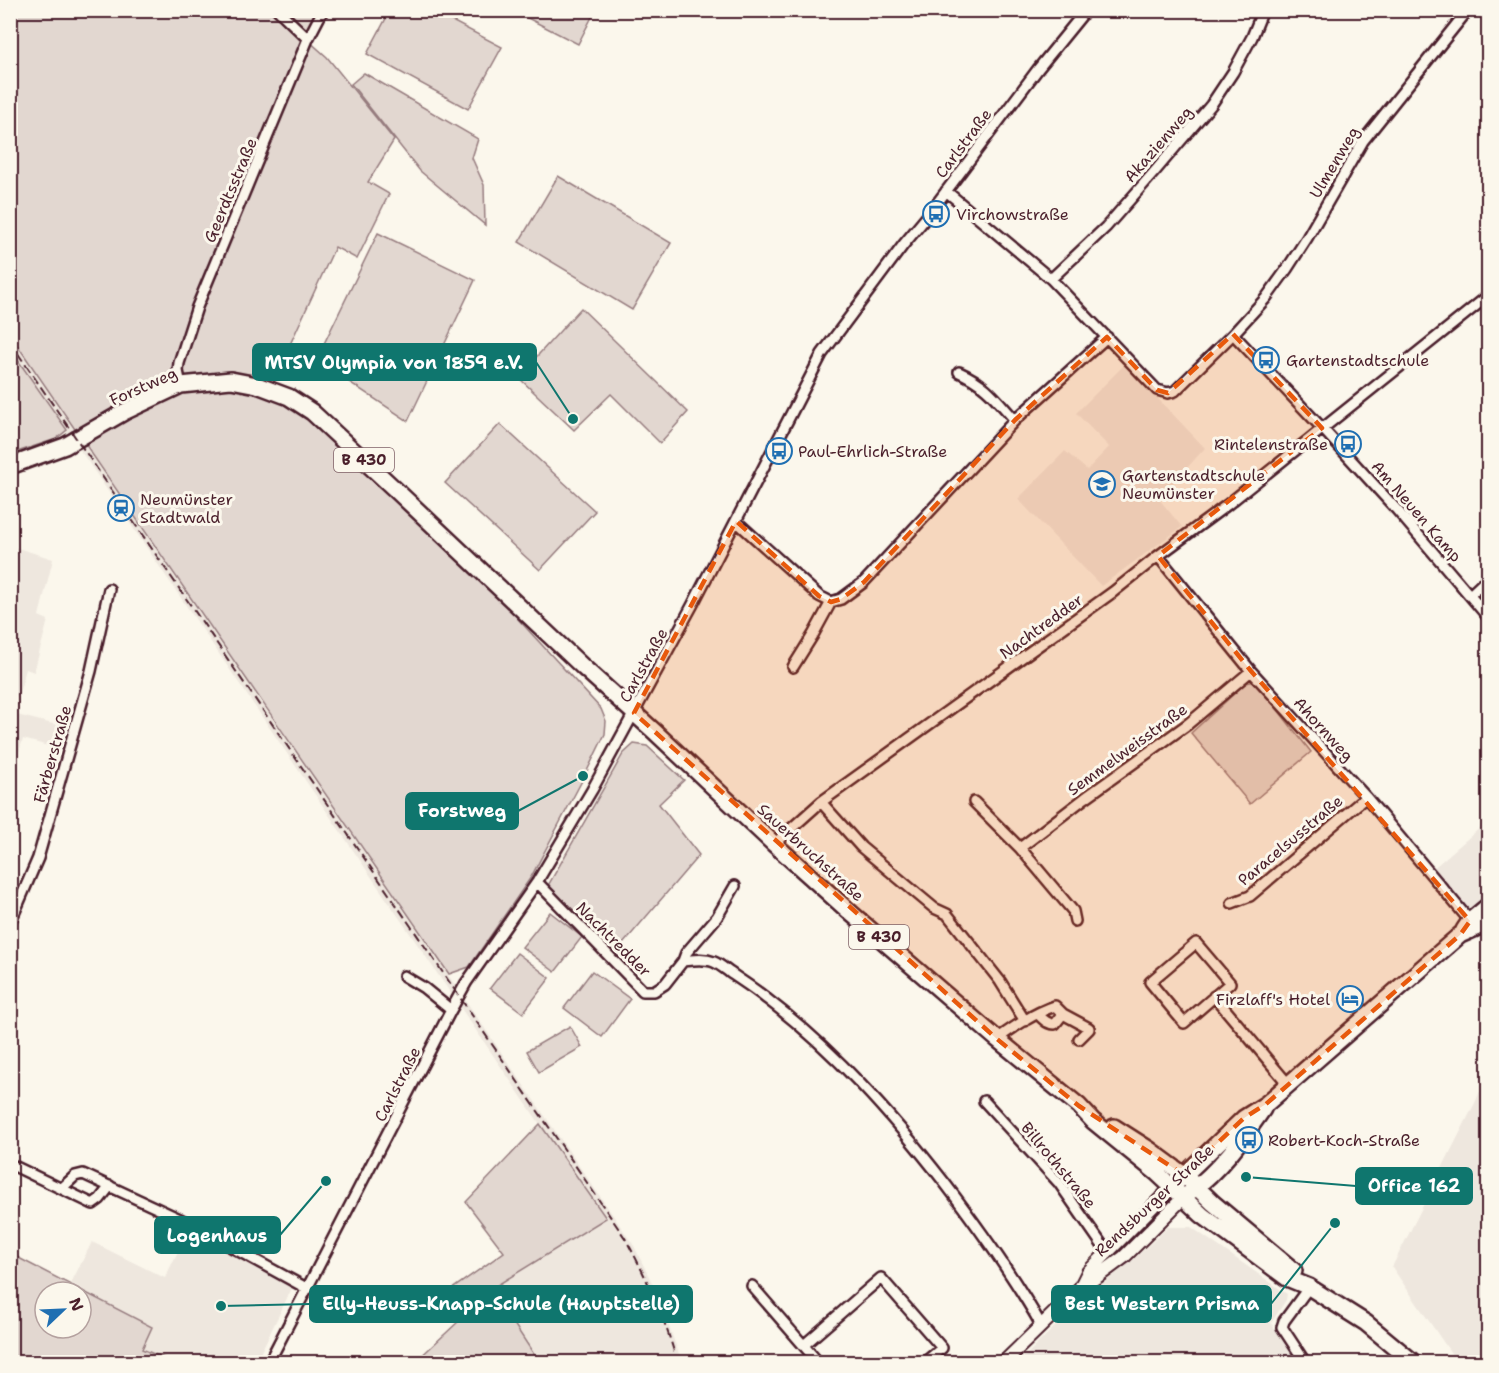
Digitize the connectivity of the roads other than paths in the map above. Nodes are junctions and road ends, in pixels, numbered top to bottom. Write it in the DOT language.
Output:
graph roads {
  1 [pos="278,10"];
  2 [pos="323,10"];
  3 [pos="1086,10"];
  4 [pos="1263,10"];
  5 [pos="1468,10"];
  6 [pos="308,39"];
  7 [pos="946,191"];
  8 [pos="1051,279"];
  9 [pos="1488,296"];
  10 [pos="1233,334"];
  11 [pos="1107,337"];
  12 [pos="959,372"];
  13 [pos="181,385"];
  14 [pos="1015,420"];
  15 [pos="1322,428"];
  16 [pos="10,466"];
  17 [pos="735,521"];
  18 [pos="1158,556"];
  19 [pos="1488,578"];
  20 [pos="109,589"];
  21 [pos="1470,595"];
  22 [pos="831,602"];
  23 [pos="1488,617"];
  24 [pos="793,667"];
  25 [pos="1251,671"];
  26 [pos="634,713"];
  27 [pos="1366,797"];
  28 [pos="821,802"];
  29 [pos="974,802"];
  30 [pos="774,844"];
  31 [pos="1020,848"];
  32 [pos="537,882"];
  33 [pos="735,886"];
  34 [pos="1232,903"];
  35 [pos="1488,906"];
  36 [pos="1488,920"];
  37 [pos="1075,921"];
  38 [pos="1470,921"];
  39 [pos="10,923"];
  40 [pos="1460,935"];
  41 [pos="682,961"];
  42 [pos="404,976"];
  43 [pos="1214,996"];
  44 [pos="451,1010"];
  45 [pos="1038,1014"];
  46 [pos="1064,1014"];
  47 [pos="1025,1021"];
  48 [pos="1079,1039"];
  49 [pos="997,1040"];
  50 [pos="1288,1084"];
  51 [pos="984,1101"];
  52 [pos="1266,1104"];
  53 [pos="1079,1106"];
  54 [pos="10,1164"];
  55 [pos="1184,1175"];
  56 [pos="110,1186"];
  57 [pos="1172,1187"];
  58 [pos="62,1188"];
  59 [pos="1196,1188"];
  60 [pos="1183,1198"];
  61 [pos="1107,1251"];
  62 [pos="752,1286"];
  63 [pos="1081,1287"];
  64 [pos="1309,1287"];
  65 [pos="308,1288"];
  66 [pos="1041,1325"];
  67 [pos="804,1345"];
  68 [pos="269,1362"];
  69 [pos="818,1362"];
  70 [pos="925,1362"];
  71 [pos="1004,1362"];
  72 [pos="1305,1362"];
  73 [pos="1413,1362"];
  1 -- 6 [label="street"];
  2 -- 6 [label="street, Geerdtsstraße"];
  3 -- 7 [label="street, Carlstraße"];
  4 -- 8 [label="street, Akazienweg"];
  5 -- 10 [label="street, Ulmenweg"];
  6 -- 13 [label="street, Geerdtsstraße"];
  7 -- 8 [label="street"];
  7 -- 17 [label="street, Carlstraße"];
  8 -- 11 [label="street"];
  9 -- 15 [label="street"];
  10 -- 11 [label="street"];
  10 -- 15 [label="street, Am Neuen Kamp"];
  11 -- 14 [label="street"];
  12 -- 14 [label="street"];
  13 -- 16 [label="main road, Forstweg / B 430"];
  13 -- 26 [label="main road, Forstweg / B 430"];
  14 -- 22 [label="street"];
  15 -- 18 [label="street, Nachtredder"];
  15 -- 21 [label="street, Am Neuen Kamp"];
  17 -- 22 [label="street"];
  17 -- 26 [label="street, Carlstraße"];
  18 -- 25 [label="street, Ahornweg"];
  18 -- 28 [label="street, Nachtredder"];
  19 -- 21 [label="street"];
  20 -- 39 [label="street, Färberstraße"];
  21 -- 23 [label="street, Am Neuen Kamp"];
  22 -- 24 [label="street"];
  25 -- 27 [label="street, Ahornweg"];
  25 -- 31 [label="street, Semmelweisstraße"];
  26 -- 30 [label="main road, Sauerbruchstraße / B 430"];
  26 -- 32 [label="street, Carlstraße"];
  27 -- 34 [label="street, Paracelsusstraße"];
  27 -- 38 [label="street, Ahornweg"];
  28 -- 30 [label="street, Nachtredder"];
  28 -- 47 [label="street"];
  29 -- 31 [label="street"];
  30 -- 49 [label="main road, Sauerbruchstraße / B 430"];
  31 -- 37 [label="street"];
  32 -- 41 [label="street, Nachtredder"];
  32 -- 44 [label="street, Carlstraße"];
  33 -- 41 [label="street, Nachtredder"];
  35 -- 38 [label="main road, Rendsburger Straße"];
  36 -- 40 [label="main road, Rendsburger Straße"];
  38 -- 40 [label="main road, Rendsburger Straße"];
  40 -- 50 [label="main road, Rendsburger Straße"];
  41 -- 66 [label="street"];
  42 -- 44 [label="street"];
  43 -- 43 [label="street"];
  43 -- 50 [label="street"];
  44 -- 65 [label="street, Carlstraße"];
  45 -- 46 [label="street"];
  45 -- 46 [label="street"];
  45 -- 47 [label="street"];
  46 -- 48 [label="street"];
  47 -- 49 [label="street"];
  49 -- 53 [label="main road, Sauerbruchstraße / B 430"];
  50 -- 52 [label="main road, Rendsburger Straße"];
  51 -- 61 [label="street, Billrothstraße"];
  52 -- 55 [label="main road, Rendsburger Straße"];
  52 -- 59 [label="main road, Rendsburger Straße"];
  53 -- 55 [label="main road, Sauerbruchstraße / B 430"];
  53 -- 57 [label="main road, Sauerbruchstraße / B 430"];
  54 -- 58 [label="street"];
  55 -- 57 [label="main road, Rendsburger Straße"];
  55 -- 59 [label="main road, B 430"];
  56 -- 58 [label="street"];
  56 -- 58 [label="street"];
  56 -- 65 [label="street"];
  57 -- 60 [label="main road, B 430"];
  57 -- 61 [label="street, Rendsburger Straße"];
  59 -- 60 [label="main road, Rendsburger Straße"];
  59 -- 64 [label="main road, B 430"];
  60 -- 63 [label="street, Rendsburger Straße"];
  60 -- 64 [label="main road, B 430"];
  61 -- 63 [label="street, Rendsburger Straße"];
  62 -- 67 [label="street"];
  63 -- 66 [label="street, Rendsburger Straße"];
  64 -- 72 [label="street"];
  64 -- 73 [label="main road, B 430"];
  65 -- 68 [label="street, Carlstraße"];
  66 -- 71 [label="street, Rendsburger Straße"];
  67 -- 69 [label="street"];
  67 -- 70 [label="street"];
}
